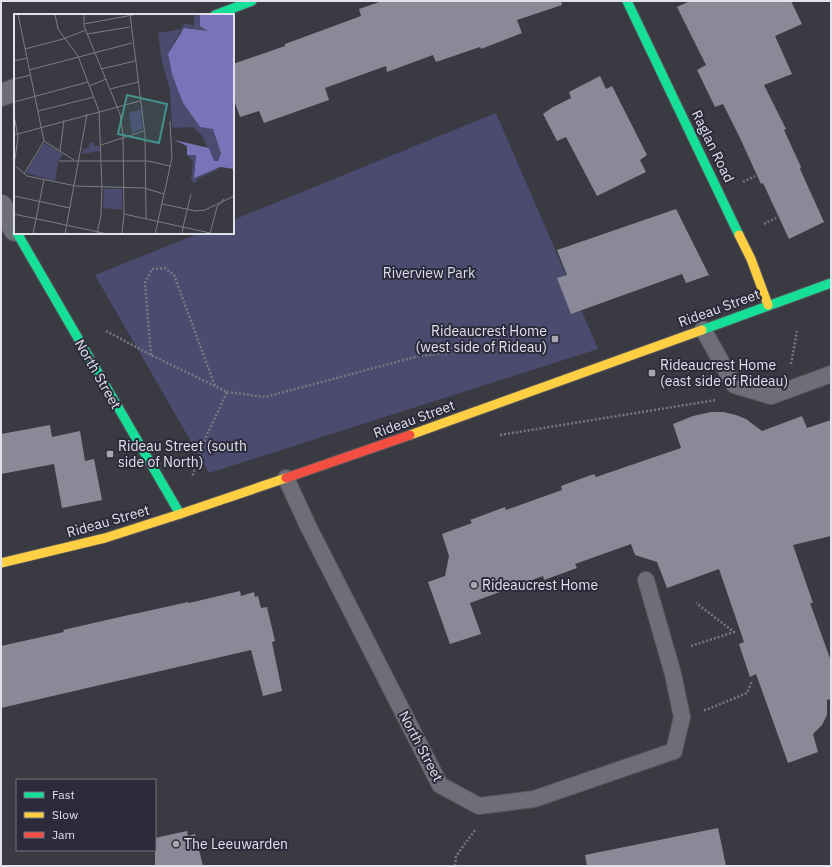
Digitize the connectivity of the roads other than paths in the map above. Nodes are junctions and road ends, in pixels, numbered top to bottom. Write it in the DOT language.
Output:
graph roads {
  1 [pos="252,1"];
  2 [pos="627,1"];
  3 [pos="220,9"];
  4 [pos="14,90"];
  5 [pos="1,95"];
  6 [pos="1,206"];
  7 [pos="14,228"];
  8 [pos="18,234"];
  9 [pos="831,283"];
  10 [pos="768,305"];
  11 [pos="703,329"];
  12 [pos="831,374"];
  13 [pos="286,478"];
  14 [pos="180,514"];
  15 [pos="1,564"];
  16 [pos="646,580"];
  1 -- 3 [label="street"];
  2 -- 10 [label="street, Raglan Road"];
  4 -- 5 [label="street"];
  6 -- 7 [label="street"];
  8 -- 14 [label="street, North Street"];
  9 -- 10 [label="street, Rideau Street"];
  10 -- 11 [label="street, Rideau Street"];
  11 -- 12 [label="lane"];
  11 -- 13 [label="street, Rideau Street"];
  13 -- 14 [label="street, Rideau Street"];
  13 -- 16 [label="lane, North Street"];
  14 -- 15 [label="street, Rideau Street"];
}
